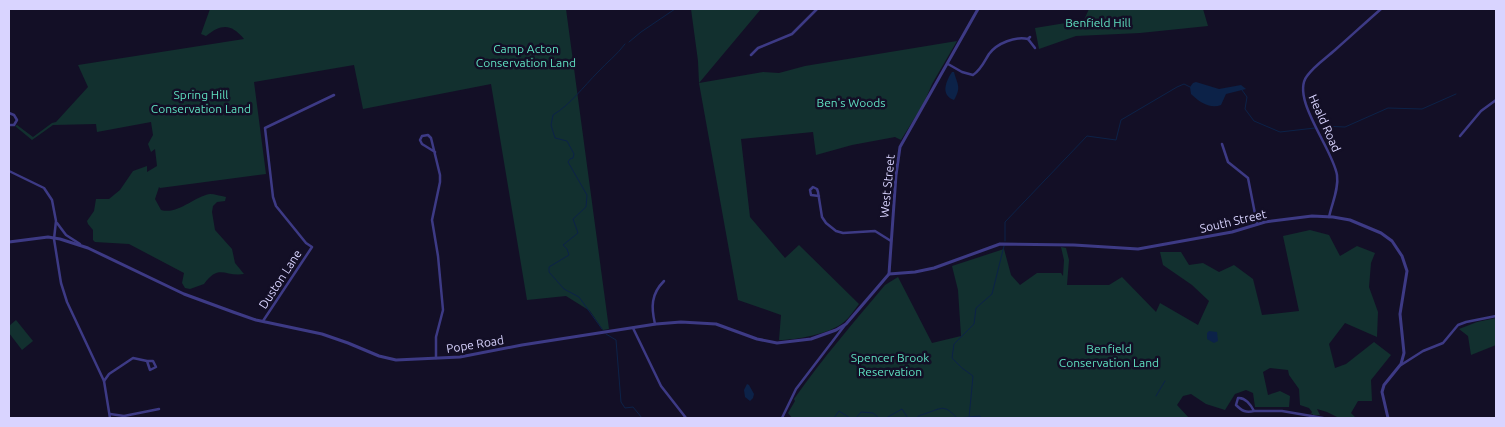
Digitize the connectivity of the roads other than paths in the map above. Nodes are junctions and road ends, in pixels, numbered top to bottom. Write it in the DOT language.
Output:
graph roads {
  1 [pos="817,9"];
  2 [pos="978,9"];
  3 [pos="1381,9"];
  4 [pos="1035,48"];
  5 [pos="752,55"];
  6 [pos="946,63"];
  7 [pos="334,95"];
  8 [pos="1496,100"];
  9 [pos="9,113"];
  10 [pos="9,125"];
  11 [pos="1460,136"];
  12 [pos="1222,144"];
  13 [pos="435,152"];
  14 [pos="9,171"];
  15 [pos="819,196"];
  16 [pos="1329,216"];
  17 [pos="56,221"];
  18 [pos="1256,224"];
  19 [pos="54,238"];
  20 [pos="892,241"];
  21 [pos="9,242"];
  22 [pos="88,248"];
  23 [pos="889,274"];
  24 [pos="664,281"];
  25 [pos="1496,316"];
  26 [pos="263,321"];
  27 [pos="655,324"];
  28 [pos="846,324"];
  29 [pos="633,328"];
  30 [pos="833,332"];
  31 [pos="836,336"];
  32 [pos="436,358"];
  33 [pos="147,362"];
  34 [pos="1398,368"];
  35 [pos="104,381"];
  36 [pos="160,410"];
  37 [pos="1254,411"];
  38 [pos="110,416"];
  39 [pos="686,418"];
  40 [pos="782,418"];
  41 [pos="1323,418"];
  42 [pos="1388,418"];
  1 -- 5 [label="street"];
  2 -- 6 [label="street, West Street"];
  3 -- 16 [label="street, Heald Road"];
  4 -- 6 [label="street"];
  6 -- 20 [label="street, West Street"];
  7 -- 26 [label="street, Duston Lane"];
  8 -- 11 [label="street"];
  9 -- 10 [label="street"];
  12 -- 18 [label="street"];
  13 -- 13 [label="street"];
  13 -- 32 [label="street"];
  14 -- 17 [label="street"];
  15 -- 20 [label="street"];
  16 -- 18 [label="street, South Street"];
  16 -- 34 [label="street, South Street"];
  17 -- 19 [label="street"];
  17 -- 22 [label="street, Pope Road"];
  18 -- 23 [label="street, South Street"];
  19 -- 21 [label="street, Pope Road"];
  19 -- 22 [label="street, Pope Road"];
  19 -- 35 [label="street"];
  20 -- 23 [label="street, West Street"];
  22 -- 26 [label="street, Pope Road"];
  23 -- 28 [label="street"];
  24 -- 27 [label="street"];
  25 -- 34 [label="street"];
  26 -- 32 [label="street, Pope Road"];
  27 -- 29 [label="street, Pope Road"];
  27 -- 30 [label="street, Pope Road"];
  28 -- 30 [label="street, Pope Road"];
  28 -- 31 [label="street"];
  29 -- 32 [label="street, Pope Road"];
  29 -- 39 [label="street"];
  30 -- 31 [label="street"];
  31 -- 40 [label="street"];
  33 -- 35 [label="street"];
  34 -- 42 [label="street, South Street"];
  35 -- 38 [label="street"];
  36 -- 38 [label="street"];
  37 -- 37 [label="street"];
  37 -- 41 [label="street"];
}
